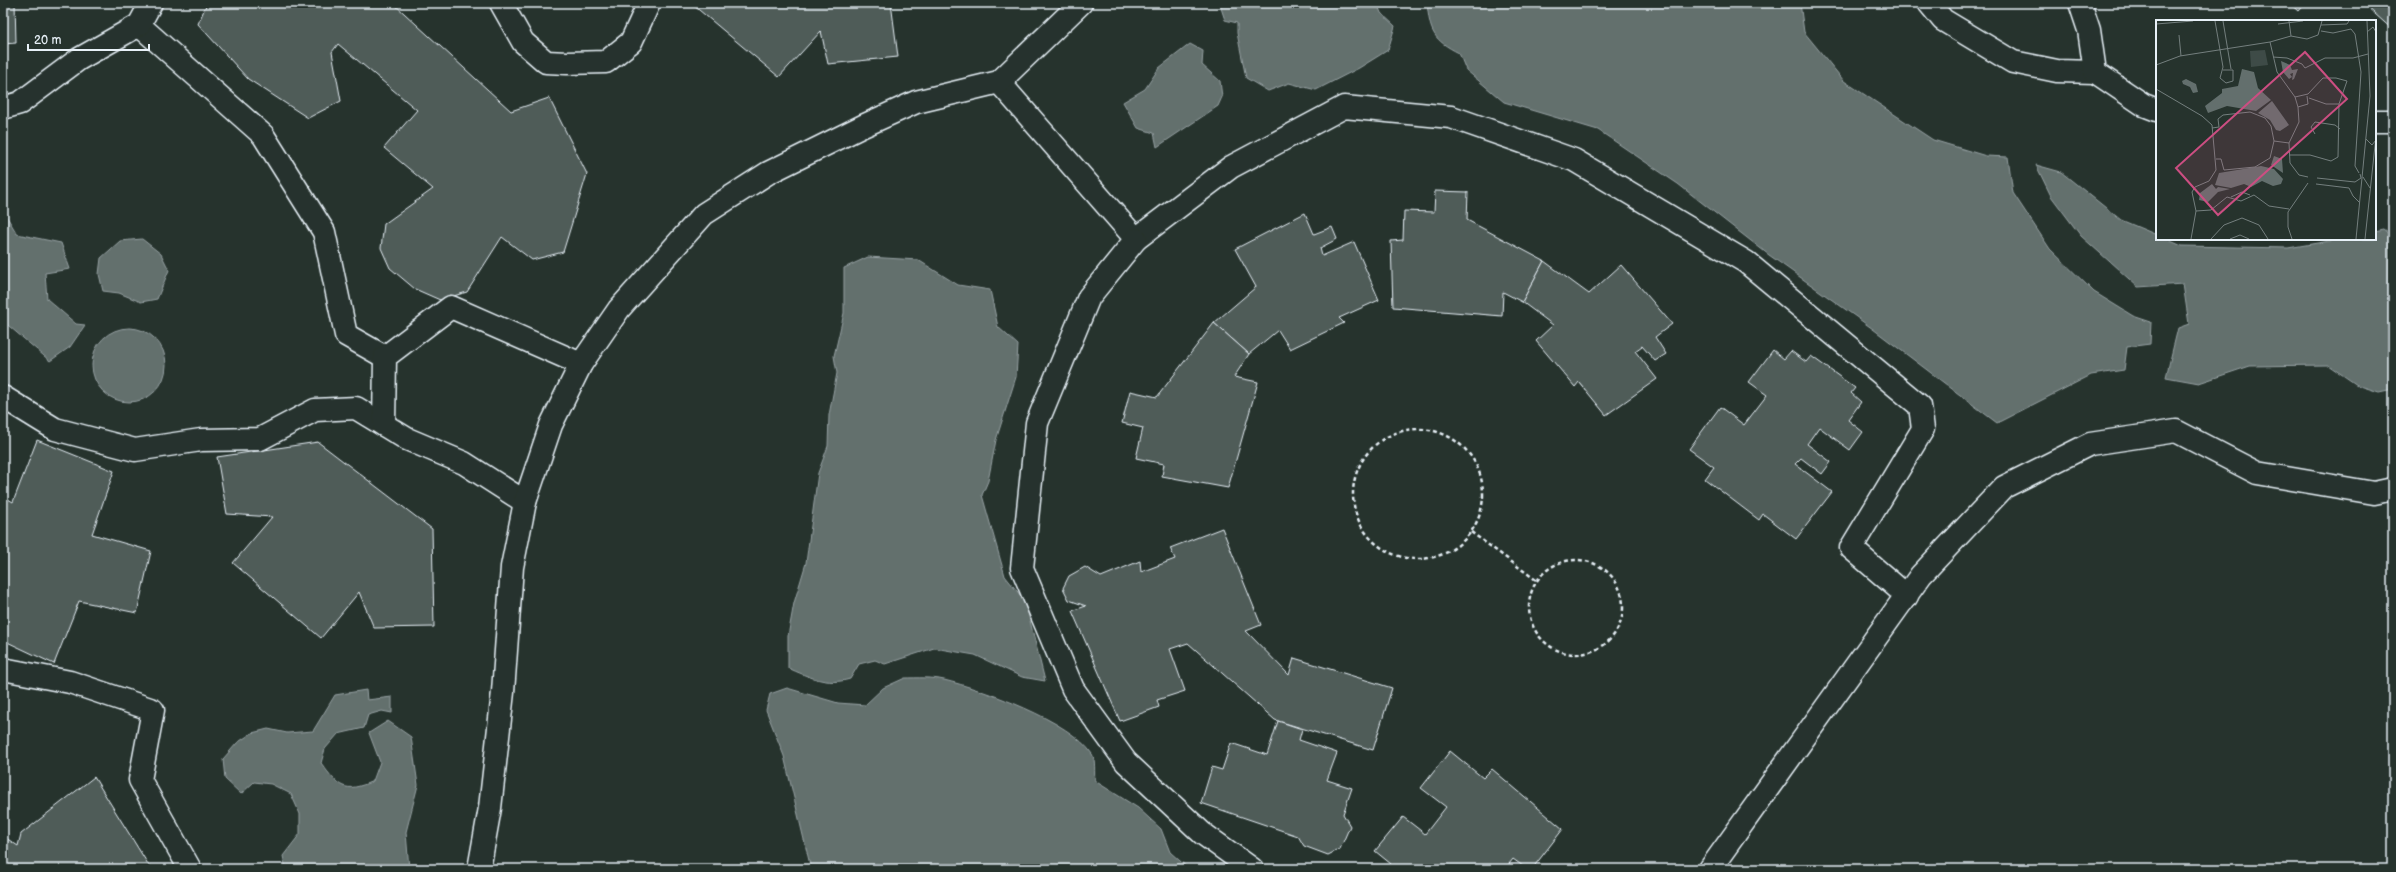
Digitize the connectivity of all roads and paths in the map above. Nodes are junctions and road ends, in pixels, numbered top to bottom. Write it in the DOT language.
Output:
graph roads {
  1 [pos="150,3"];
  2 [pos="501,3"];
  3 [pos="649,3"];
  4 [pos="1082,3"];
  5 [pos="1929,3"];
  6 [pos="2080,3"];
  7 [pos="139,25"];
  8 [pos="2095,72"];
  9 [pos="999,82"];
  10 [pos="3,108"];
  11 [pos="2156,110"];
  12 [pos="2376,121"];
  13 [pos="2393,121"];
  14 [pos="1136,239"];
  15 [pos="386,357"];
  16 [pos="580,364"];
  17 [pos="3,397"];
  18 [pos="384,425"];
  19 [pos="2393,489"];
  20 [pos="525,502"];
  21 [pos="1470,532"];
  22 [pos="1536,580"];
  23 [pos="1907,596"];
  24 [pos="3,669"];
  25 [pos="190,869"];
  26 [pos="480,869"];
  27 [pos="1252,869"];
  28 [pos="1710,869"];
  1 -- 7 [label="street"];
  2 -- 3 [label="street"];
  4 -- 9 [label="street"];
  5 -- 8 [label="street"];
  6 -- 8 [label="street"];
  7 -- 10 [label="street"];
  7 -- 15 [label="street"];
  8 -- 11 [label="street"];
  9 -- 14 [label="street"];
  9 -- 16 [label="street"];
  12 -- 13 [label="street"];
  14 -- 23 [label="street"];
  14 -- 27 [label="street"];
  15 -- 16 [label="street"];
  15 -- 18 [label="street"];
  16 -- 20 [label="street"];
  17 -- 18 [label="street"];
  18 -- 20 [label="street"];
  19 -- 23 [label="street"];
  20 -- 26 [label="street"];
  21 -- 21 [label="path"];
  21 -- 22 [label="path"];
  22 -- 22 [label="path"];
  23 -- 28 [label="street"];
  24 -- 25 [label="street"];
}
